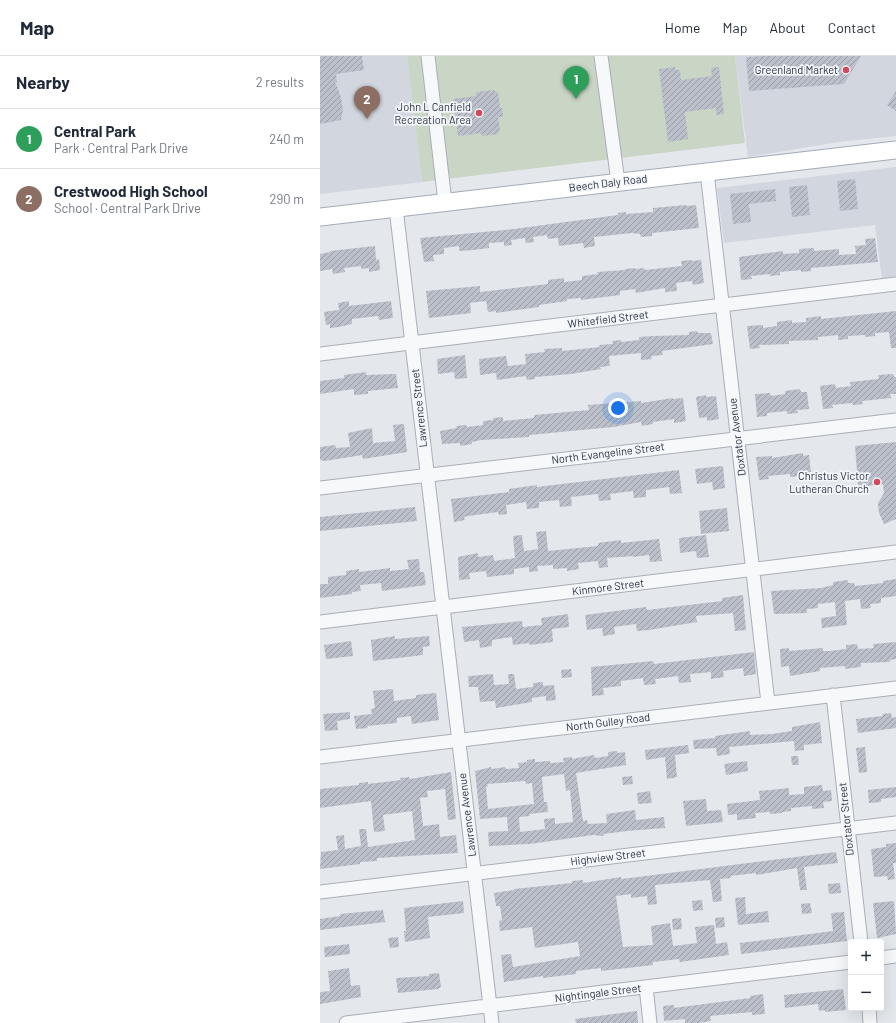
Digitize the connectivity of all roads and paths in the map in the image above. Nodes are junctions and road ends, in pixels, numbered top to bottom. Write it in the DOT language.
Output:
graph roads {
  1 [pos="428,56"];
  2 [pos="601,56"];
  3 [pos="896,150"];
  4 [pos="707,172"];
  5 [pos="618,182"];
  6 [pos="445,202"];
  7 [pos="396,208"];
  8 [pos="320,217"];
  9 [pos="896,284"];
  10 [pos="722,305"];
  11 [pos="411,343"];
  12 [pos="320,354"];
  13 [pos="896,420"];
  14 [pos="737,437"];
  15 [pos="426,475"];
  16 [pos="320,488"];
  17 [pos="896,552"];
  18 [pos="752,569"];
  19 [pos="442,607"];
  20 [pos="320,622"];
  21 [pos="896,688"];
  22 [pos="833,695"];
  23 [pos="768,703"];
  24 [pos="459,740"];
  25 [pos="320,757"];
  26 [pos="896,822"];
  27 [pos="848,828"];
  28 [pos="474,874"];
  29 [pos="320,892"];
  30 [pos="861,939"];
  31 [pos="896,956"];
  32 [pos="884,958"];
  33 [pos="848,962"];
  34 [pos="646,987"];
  35 [pos="490,1006"];
  36 [pos="868,1011"];
  37 [pos="346,1023"];
  38 [pos="492,1023"];
  39 [pos="650,1023"];
  40 [pos="870,1023"];
  1 -- 6 [label="street"];
  2 -- 5 [label="street"];
  3 -- 4 [label="main road, Beech Daly Road"];
  4 -- 5 [label="main road, Beech Daly Road"];
  4 -- 10 [label="street, Doxtator Avenue"];
  5 -- 6 [label="main road, Beech Daly Road"];
  6 -- 7 [label="main road, Beech Daly Road"];
  7 -- 8 [label="main road, Beech Daly Road"];
  7 -- 11 [label="street, Lawrence Street"];
  9 -- 10 [label="street, Whitefield Street"];
  10 -- 11 [label="street, Whitefield Street"];
  10 -- 14 [label="street, Doxtator Avenue"];
  11 -- 12 [label="street, Whitefield Street"];
  11 -- 15 [label="street, Lawrence Street"];
  13 -- 14 [label="street, North Evangeline Street"];
  14 -- 15 [label="street, North Evangeline Street"];
  14 -- 18 [label="street, Doxtator Avenue"];
  15 -- 16 [label="street, North Evangeline Street"];
  15 -- 19 [label="street, Lawrence Street"];
  17 -- 18 [label="street, Kinmore Street"];
  18 -- 19 [label="street, Kinmore Street"];
  18 -- 23 [label="street, Doxtator Avenue"];
  19 -- 20 [label="street, Kinmore Street"];
  19 -- 24 [label="street, Lawrence Avenue"];
  21 -- 22 [label="street, North Gulley Road"];
  22 -- 23 [label="street, North Gulley Road"];
  22 -- 27 [label="street, Doxtator Street"];
  23 -- 24 [label="street, North Gulley Road"];
  24 -- 25 [label="street, North Gulley Road"];
  24 -- 28 [label="street, Lawrence Avenue"];
  26 -- 27 [label="street, Highview Street"];
  27 -- 28 [label="street, Highview Street"];
  27 -- 30 [label="street, Doxtator Street"];
  28 -- 29 [label="street, Highview Street"];
  28 -- 35 [label="street, Lawrence Avenue"];
  31 -- 32 [label="street"];
  33 -- 34 [label="street, Nightingale Street"];
  34 -- 35 [label="street, Nightingale Street"];
  34 -- 39 [label="street"];
  35 -- 37 [label="street, Nightingale Street"];
  35 -- 38 [label="street, Lawrence Avenue"];
  36 -- 40 [label="street"];
}
